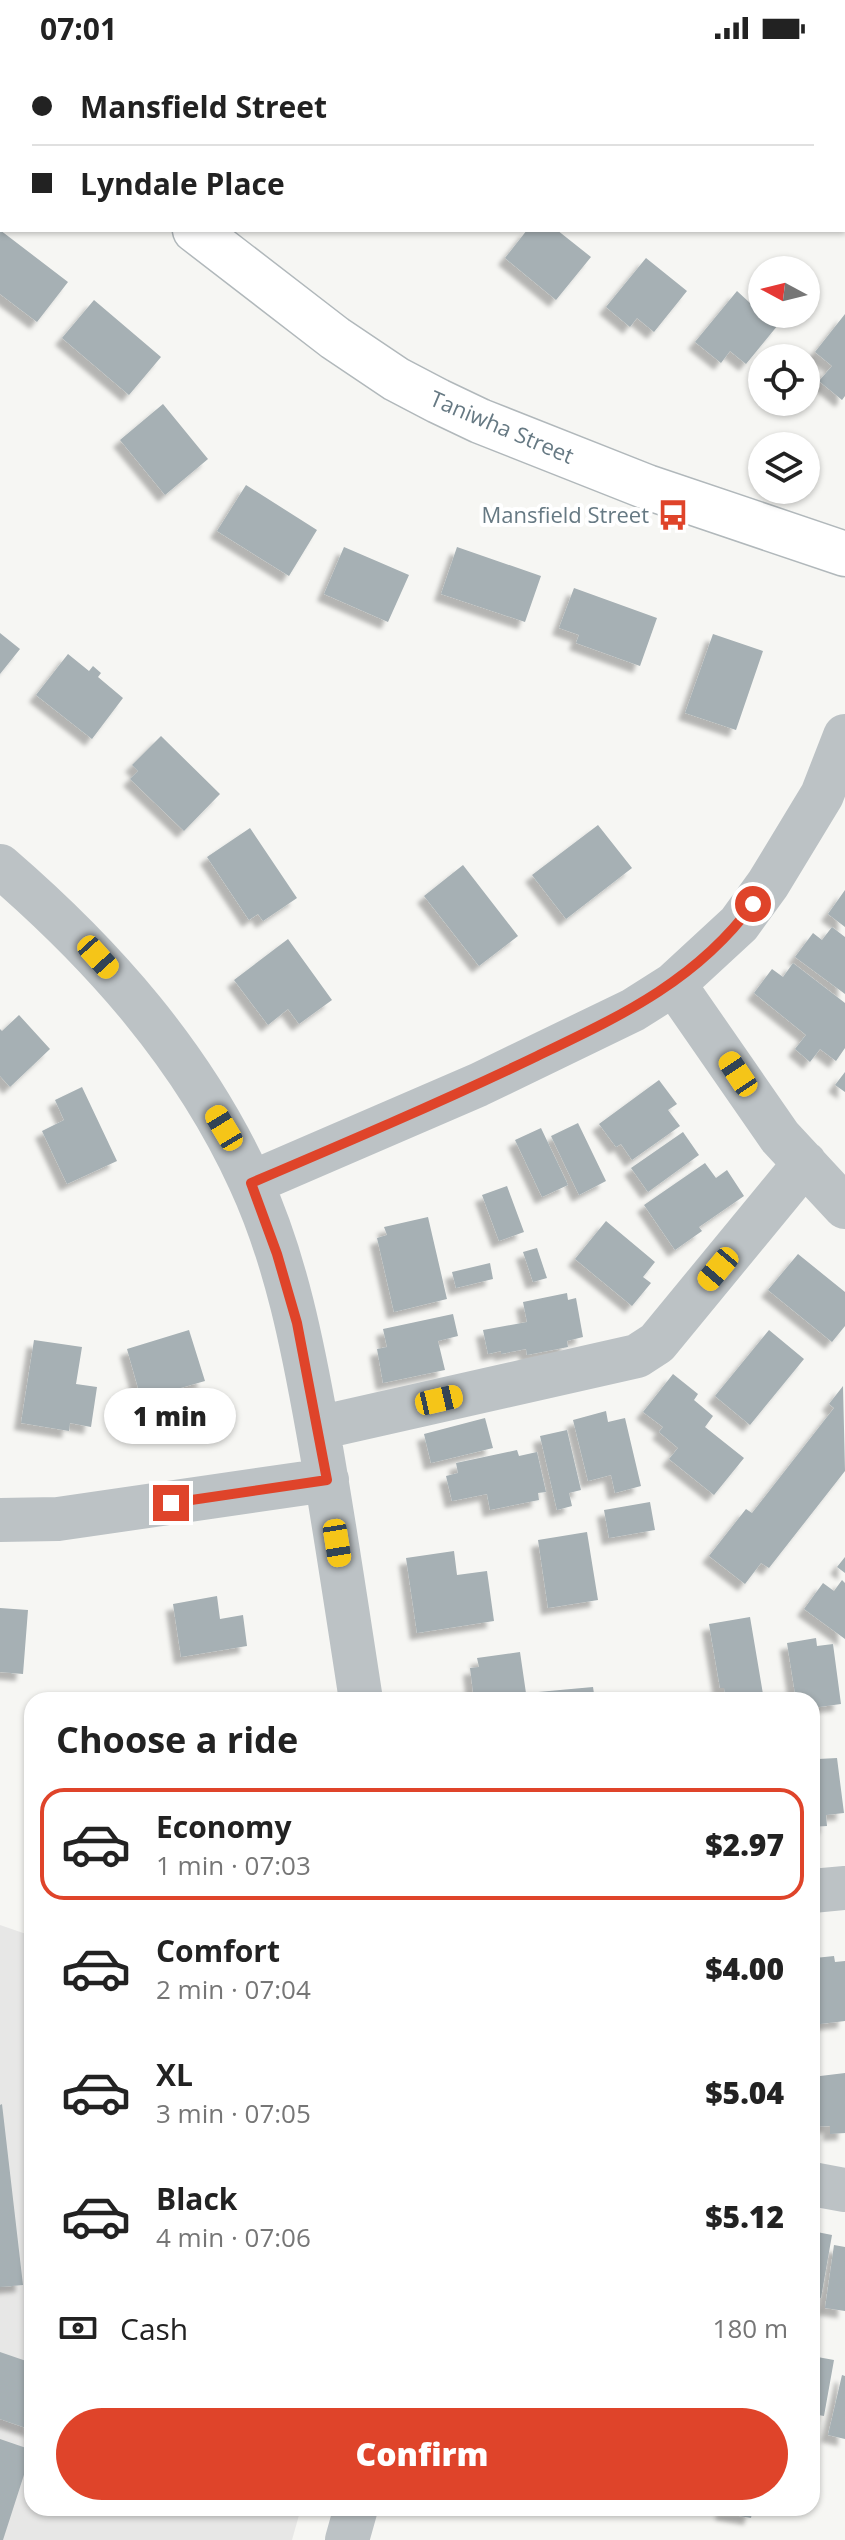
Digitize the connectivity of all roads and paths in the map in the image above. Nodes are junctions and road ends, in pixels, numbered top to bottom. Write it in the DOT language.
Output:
graph roads {
  1 [pos="198,232"];
  2 [pos="845,554"];
  3 [pos="845,736"];
  4 [pos="0,866"];
  5 [pos="674,984"];
  6 [pos="805,1163"];
  7 [pos="251,1183"];
  8 [pos="845,1207"];
  9 [pos="318,1428"];
  10 [pos="327,1480"];
  11 [pos="0,1520"];
  12 [pos="360,1692"];
  13 [pos="845,1888"];
  14 [pos="820,1890"];
  15 [pos="820,2185"];
  16 [pos="845,2190"];
  17 [pos="354,2516"];
  18 [pos="347,2540"];
  1 -- 2 [label="main road, Taniwha Street"];
  3 -- 5 [label="street"];
  4 -- 7 [label="street"];
  5 -- 6 [label="street"];
  5 -- 7 [label="street"];
  6 -- 8 [label="street"];
  6 -- 9 [label="street"];
  7 -- 9 [label="street"];
  9 -- 10 [label="street"];
  10 -- 11 [label="street"];
  10 -- 12 [label="street"];
  13 -- 14 [label="street"];
  15 -- 16 [label="street"];
  17 -- 18 [label="street"];
}
